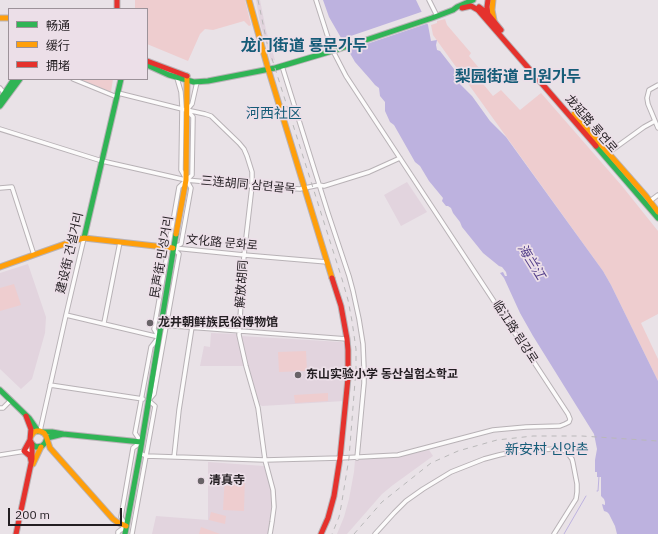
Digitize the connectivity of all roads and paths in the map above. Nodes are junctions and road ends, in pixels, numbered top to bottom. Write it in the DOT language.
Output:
graph roads {
  1 [pos="249,0"];
  2 [pos="316,0"];
  3 [pos="430,0"];
  4 [pos="488,0"];
  5 [pos="493,0"];
  6 [pos="467,1"];
  7 [pos="453,10"];
  8 [pos="488,14"];
  9 [pos="434,15"];
  10 [pos="494,24"];
  11 [pos="332,49"];
  12 [pos="148,61"];
  13 [pos="148,65"];
  14 [pos="282,66"];
  15 [pos="267,67"];
  16 [pos="177,77"];
  17 [pos="187,78"];
  18 [pos="14,80"];
  19 [pos="19,80"];
  20 [pos="76,80"];
  21 [pos="121,80"];
  22 [pos="197,82"];
  23 [pos="658,85"];
  24 [pos="0,88"];
  25 [pos="6,95"];
  26 [pos="118,95"];
  27 [pos="0,100"];
  28 [pos="0,106"];
  29 [pos="185,110"];
  30 [pos="655,121"];
  31 [pos="658,128"];
  32 [pos="0,129"];
  33 [pos="608,153"];
  34 [pos="400,158"];
  35 [pos="102,161"];
  36 [pos="186,180"];
  37 [pos="319,185"];
  38 [pos="252,186"];
  39 [pos="0,188"];
  40 [pos="304,189"];
  41 [pos="658,195"];
  42 [pos="648,203"];
  43 [pos="658,212"];
  44 [pos="658,218"];
  45 [pos="84,238"];
  46 [pos="120,242"];
  47 [pos="171,248"];
  48 [pos="34,254"];
  49 [pos="244,255"];
  50 [pos="327,262"];
  51 [pos="0,267"];
  52 [pos="66,315"];
  53 [pos="104,323"];
  54 [pos="164,325"];
  55 [pos="192,327"];
  56 [pos="239,331"];
  57 [pos="159,337"];
  58 [pos="347,339"];
  59 [pos="50,385"];
  60 [pos="0,390"];
  61 [pos="142,399"];
  62 [pos="11,400"];
  63 [pos="148,400"];
  64 [pos="0,408"];
  65 [pos="26,416"];
  66 [pos="40,431"];
  67 [pos="63,434"];
  68 [pos="31,440"];
  69 [pos="47,440"];
  70 [pos="141,442"];
  71 [pos="42,447"];
  72 [pos="32,450"];
  73 [pos="24,451"];
  74 [pos="140,453"];
  75 [pos="0,455"];
  76 [pos="146,456"];
  77 [pos="58,457"];
  78 [pos="174,457"];
  79 [pos="340,458"];
  80 [pos="358,458"];
  81 [pos="265,460"];
  82 [pos="31,466"];
  83 [pos="138,480"];
  84 [pos="126,526"];
  85 [pos="16,534"];
  86 [pos="118,534"];
  87 [pos="125,534"];
  88 [pos="132,534"];
  89 [pos="270,534"];
  90 [pos="321,534"];
  91 [pos="375,534"];
  92 [pos="554,534"];
  1 -- 15 [label="main road"];
  2 -- 11 [label="street, 临江路 림강로"];
  3 -- 9 [label="street"];
  4 -- 8 [label="main road, 龙延路 룡연로"];
  5 -- 10 [label="main road"];
  6 -- 7 [label="main road"];
  6 -- 8 [label="main road"];
  6 -- 9 [label="main road"];
  7 -- 9 [label="main road"];
  7 -- 10 [label="main road, 龙延路 룡연로"];
  8 -- 10 [label="main road, 龙延路 룡연로"];
  9 -- 11 [label="main road"];
  10 -- 33 [label="main road, 龙延路 룡연로"];
  10 -- 42 [label="main road, 龙延路 룡연로"];
  11 -- 14 [label="main road"];
  11 -- 15 [label="main road"];
  11 -- 34 [label="street, 临江路 림강로"];
  12 -- 17 [label="main road"];
  13 -- 16 [label="main road"];
  14 -- 15 [label="main road"];
  14 -- 37 [label="street"];
  15 -- 17 [label="main road"];
  15 -- 22 [label="main road"];
  15 -- 40 [label="main road"];
  16 -- 17 [label="main road"];
  16 -- 29 [label="street"];
  17 -- 22 [label="main road"];
  17 -- 29 [label="main road, 民声街 민성거리"];
  18 -- 25 [label="main road"];
  19 -- 25 [label="main road"];
  20 -- 26 [label="street, 解放胡同"];
  21 -- 26 [label="main road, 建设街 건설거리"];
  22 -- 29 [label="street"];
  23 -- 30 [label="street"];
  24 -- 25 [label="street"];
  25 -- 27 [label="main road"];
  25 -- 28 [label="main road"];
  26 -- 29 [label="street, 解放胡同"];
  26 -- 35 [label="main road, 建设街 건설거리"];
  29 -- 36 [label="main road, 民声街 민성거리"];
  29 -- 38 [label="street, 解放胡同"];
  30 -- 31 [label="street"];
  30 -- 33 [label="street"];
  32 -- 35 [label="street, 三连胡同 삼련골목"];
  33 -- 42 [label="main road, 龙延路 룡연로"];
  34 -- 37 [label="street, 三连胡同 삼련골목"];
  34 -- 80 [label="street, 临江路 림강로"];
  35 -- 36 [label="street, 三连胡同 삼련골목"];
  35 -- 45 [label="main road, 建设街 건설거리"];
  36 -- 38 [label="street, 三连胡同 삼련골목"];
  36 -- 47 [label="main road, 民声街 민성거리"];
  37 -- 40 [label="street, 三连胡同 삼련골목"];
  37 -- 80 [label="street"];
  38 -- 40 [label="street, 三连胡同 삼련골목"];
  38 -- 49 [label="street, 解放胡同"];
  39 -- 48 [label="street"];
  40 -- 50 [label="main road"];
  41 -- 42 [label="street"];
  42 -- 43 [label="main road, 龙延路 룡연로"];
  42 -- 44 [label="main road, 龙延路 룡연로"];
  45 -- 46 [label="main road, 文化路 문화로"];
  45 -- 48 [label="main road, 文化路 문화로"];
  45 -- 52 [label="street, 建设街 건설거리"];
  46 -- 47 [label="main road, 文化路 문화로"];
  46 -- 53 [label="street"];
  47 -- 49 [label="street, 文化路 문화로"];
  47 -- 54 [label="main road, 民声街 민성거리"];
  47 -- 57 [label="street"];
  48 -- 51 [label="main road, 文化路 문화로"];
  49 -- 50 [label="street, 文化路 문화로"];
  49 -- 56 [label="street, 解放胡同"];
  50 -- 58 [label="main road"];
  52 -- 53 [label="street"];
  52 -- 59 [label="street, 建设街 건설거리"];
  53 -- 57 [label="street"];
  54 -- 55 [label="street"];
  54 -- 57 [label="main road, 民声街 민성거리"];
  54 -- 63 [label="street"];
  55 -- 56 [label="street"];
  55 -- 78 [label="street"];
  56 -- 58 [label="street"];
  56 -- 81 [label="street, 解放胡同"];
  57 -- 61 [label="street"];
  57 -- 63 [label="main road, 民声街 민성거리"];
  58 -- 79 [label="main road"];
  59 -- 61 [label="street"];
  59 -- 66 [label="street, 建设街 건설거리"];
  60 -- 62 [label="main road"];
  61 -- 63 [label="street"];
  61 -- 70 [label="street"];
  62 -- 64 [label="street"];
  62 -- 65 [label="main road"];
  63 -- 70 [label="main road, 民声街 민성거리"];
  63 -- 76 [label="street"];
  65 -- 66 [label="main road"];
  65 -- 68 [label="main road"];
  66 -- 67 [label="main road"];
  66 -- 68 [label="main road"];
  66 -- 69 [label="main road"];
  67 -- 69 [label="main road"];
  67 -- 70 [label="main road"];
  68 -- 71 [label="main road"];
  68 -- 72 [label="main road"];
  68 -- 73 [label="main road"];
  69 -- 71 [label="main road"];
  69 -- 77 [label="main road"];
  70 -- 74 [label="main road, 民声街 민성거리"];
  70 -- 84 [label="street"];
  71 -- 72 [label="street"];
  71 -- 77 [label="main road"];
  71 -- 82 [label="main road"];
  72 -- 73 [label="street"];
  72 -- 82 [label="main road"];
  73 -- 75 [label="street"];
  73 -- 82 [label="main road"];
  74 -- 76 [label="street"];
  74 -- 83 [label="main road, 民声街 민성거리"];
  76 -- 78 [label="street, 临江路 림강로"];
  76 -- 83 [label="street"];
  77 -- 84 [label="main road"];
  78 -- 81 [label="street, 临江路 림강로"];
  79 -- 80 [label="street, 临江路 림강로"];
  79 -- 81 [label="street, 临江路 림강로"];
  79 -- 90 [label="main road"];
  81 -- 89 [label="street, 解放胡同"];
  82 -- 85 [label="main road"];
  83 -- 84 [label="main road, 民声街 민성거리"];
  83 -- 88 [label="street"];
  84 -- 86 [label="street"];
  84 -- 87 [label="main road, 民声街 민성거리"];
  91 -- 92 [label="street"];
}
